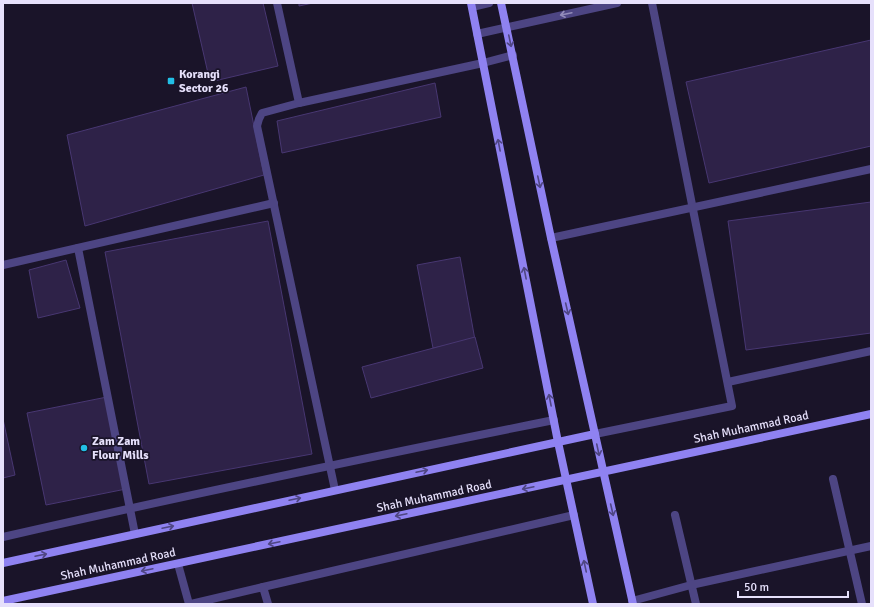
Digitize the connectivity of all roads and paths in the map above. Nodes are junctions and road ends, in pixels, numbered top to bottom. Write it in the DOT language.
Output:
graph roads {
  1 [pos="277,3"];
  2 [pos="489,3"];
  3 [pos="501,3"];
  4 [pos="618,3"];
  5 [pos="652,3"];
  6 [pos="471,5"];
  7 [pos="507,27"];
  8 [pos="477,34"];
  9 [pos="512,55"];
  10 [pos="483,63"];
  11 [pos="299,103"];
  12 [pos="871,169"];
  13 [pos="274,203"];
  14 [pos="693,207"];
  15 [pos="551,238"];
  16 [pos="78,248"];
  17 [pos="3,265"];
  18 [pos="871,351"];
  19 [pos="728,382"];
  20 [pos="871,414"];
  21 [pos="554,420"];
  22 [pos="595,434"];
  23 [pos="558,442"];
  24 [pos="330,465"];
  25 [pos="603,472"];
  26 [pos="834,479"];
  27 [pos="566,480"];
  28 [pos="335,490"];
  29 [pos="130,508"];
  30 [pos="574,515"];
  31 [pos="675,515"];
  32 [pos="135,534"];
  33 [pos="3,536"];
  34 [pos="871,546"];
  35 [pos="850,550"];
  36 [pos="3,563"];
  37 [pos="178,564"];
  38 [pos="691,585"];
  39 [pos="264,587"];
  40 [pos="3,601"];
  41 [pos="632,602"];
  42 [pos="190,604"];
  43 [pos="268,604"];
  44 [pos="593,604"];
  45 [pos="696,604"];
  46 [pos="862,604"];
  1 -- 11 [label="street"];
  2 -- 6 [label="street"];
  3 -- 7 [label="street"];
  4 -- 7 [label="street, one-way"];
  5 -- 14 [label="street"];
  6 -- 8 [label="street"];
  7 -- 8 [label="street"];
  7 -- 9 [label="street, one-way"];
  8 -- 10 [label="street"];
  9 -- 10 [label="street"];
  9 -- 15 [label="street, one-way"];
  10 -- 11 [label="street"];
  21 -- 10 [label="street, one-way"];
  11 -- 13 [label="street"];
  12 -- 14 [label="street"];
  13 -- 16 [label="street"];
  13 -- 24 [label="street"];
  14 -- 15 [label="street"];
  14 -- 19 [label="street"];
  15 -- 22 [label="street, one-way"];
  16 -- 17 [label="street"];
  16 -- 29 [label="street"];
  18 -- 19 [label="street"];
  19 -- 22 [label="street"];
  20 -- 25 [label="street, Shah Muhammad Road"];
  21 -- 23 [label="street"];
  21 -- 24 [label="street"];
  22 -- 23 [label="street"];
  22 -- 25 [label="street, one-way"];
  23 -- 27 [label="street"];
  28 -- 23 [label="street, one-way"];
  24 -- 28 [label="street"];
  24 -- 29 [label="street"];
  25 -- 27 [label="street, Shah Muhammad Road"];
  25 -- 41 [label="street, one-way"];
  26 -- 35 [label="street"];
  27 -- 30 [label="street"];
  27 -- 37 [label="street, Shah Muhammad Road, one-way"];
  32 -- 28 [label="street, one-way"];
  29 -- 32 [label="street"];
  29 -- 33 [label="street"];
  30 -- 39 [label="street"];
  44 -- 30 [label="street, one-way"];
  31 -- 38 [label="street"];
  36 -- 32 [label="street, one-way"];
  34 -- 35 [label="street"];
  35 -- 38 [label="street"];
  35 -- 46 [label="street"];
  37 -- 40 [label="street, Shah Muhammad Road, one-way"];
  37 -- 42 [label="street"];
  38 -- 41 [label="street"];
  38 -- 45 [label="street"];
  39 -- 42 [label="street"];
  39 -- 43 [label="street"];
}
